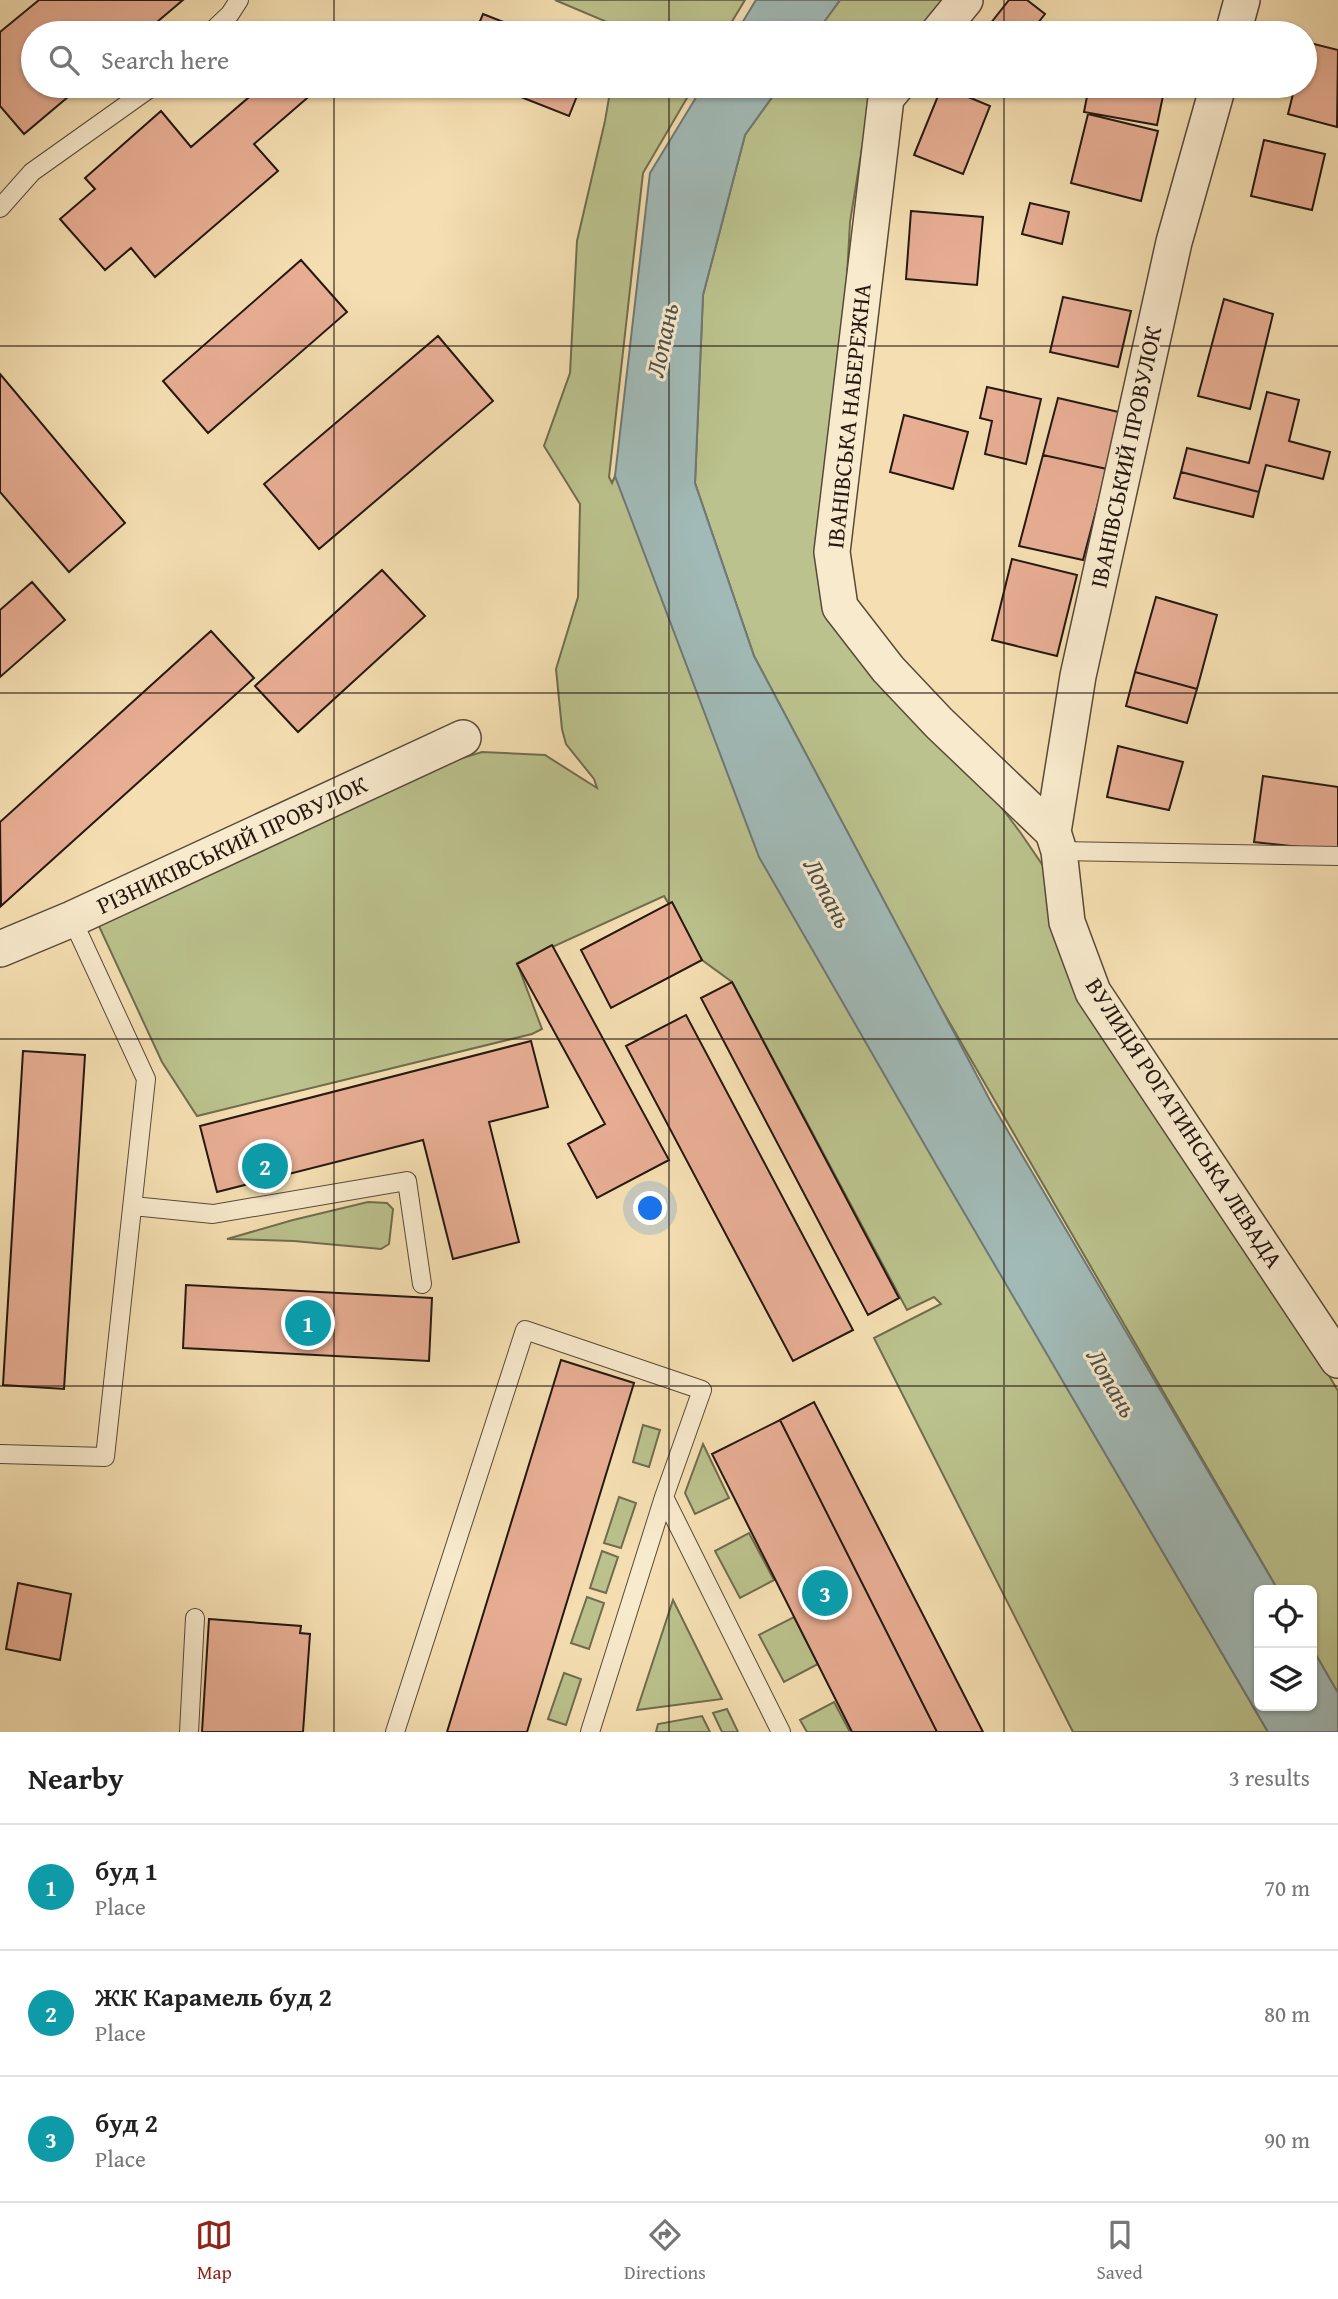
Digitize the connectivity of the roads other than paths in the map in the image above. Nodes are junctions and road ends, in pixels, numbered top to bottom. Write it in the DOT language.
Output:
graph roads {
  1 [pos="239,0"];
  2 [pos="965,0"];
  3 [pos="1242,0"];
  4 [pos="223,21"];
  5 [pos="948,21"];
  6 [pos="1236,21"];
  7 [pos="136,98"];
  8 [pos="886,98"];
  9 [pos="1215,98"];
  10 [pos="0,208"];
  11 [pos="463,738"];
  12 [pos="1056,842"];
  13 [pos="1338,856"];
  14 [pos="72,919"];
  15 [pos="0,949"];
  16 [pos="133,1206"];
  17 [pos="422,1284"];
  18 [pos="1338,1360"];
  19 [pos="0,1454"];
  20 [pos="664,1497"];
  21 [pos="195,1618"];
  22 [pos="189,1732"];
  23 [pos="395,1732"];
  24 [pos="590,1732"];
  25 [pos="781,1732"];
  1 -- 4 [label="lane"];
  2 -- 5 [label="street"];
  3 -- 6 [label="street"];
  7 -- 10 [label="lane"];
  8 -- 12 [label="street, ІВАНІВСЬКА НАБЕРЕЖНА"];
  9 -- 12 [label="street, ІВАНІВСЬКИЙ ПРОВУЛОК"];
  11 -- 14 [label="street, РІЗНИКІВСЬКИЙ ПРОВУЛОК"];
  12 -- 13 [label="lane"];
  12 -- 18 [label="street, ВУЛИЦЯ РОГАТИНСЬКА ЛЕВАДА"];
  14 -- 15 [label="street, РІЗНИКІВСЬКИЙ ПРОВУЛОК"];
  14 -- 16 [label="lane"];
  16 -- 17 [label="lane"];
  16 -- 19 [label="lane"];
  20 -- 23 [label="lane"];
  20 -- 24 [label="lane"];
  20 -- 25 [label="lane"];
  21 -- 22 [label="lane"];
}
